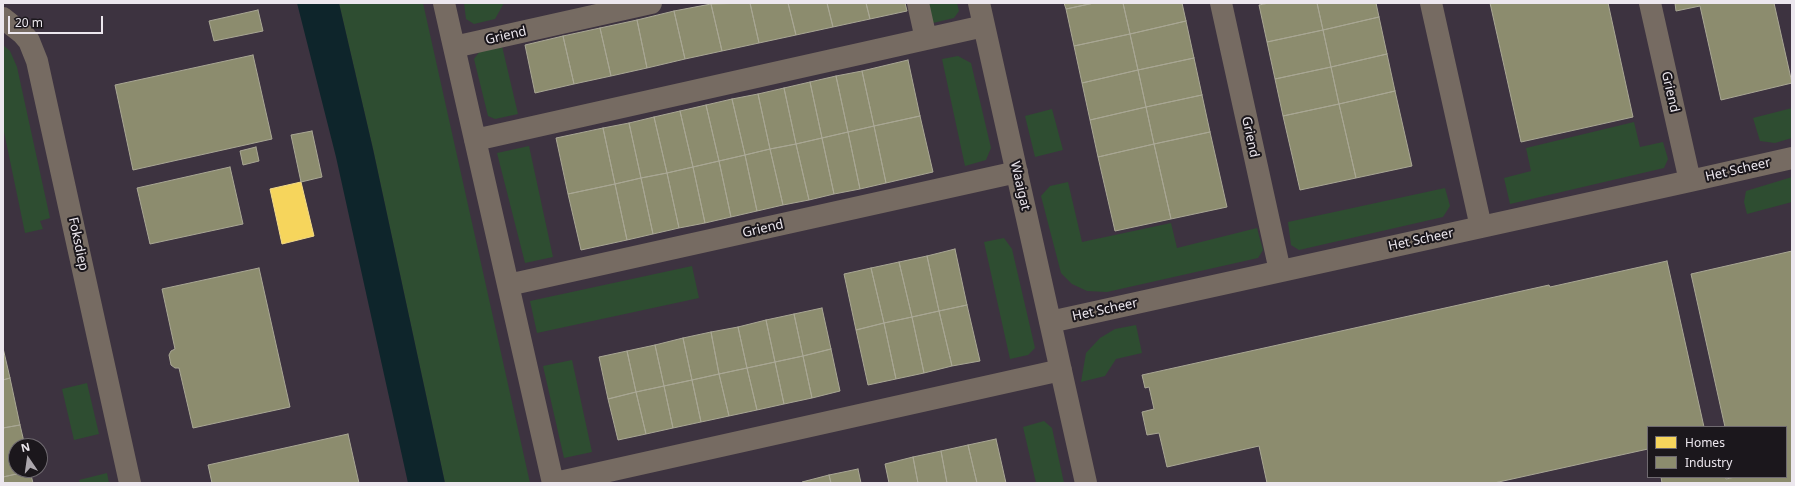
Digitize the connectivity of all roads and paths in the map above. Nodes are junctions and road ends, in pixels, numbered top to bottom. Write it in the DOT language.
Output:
graph roads {
  1 [pos="444,3"];
  2 [pos="651,3"];
  3 [pos="918,3"];
  4 [pos="979,3"];
  5 [pos="1221,3"];
  6 [pos="1431,3"];
  7 [pos="1650,3"];
  8 [pos="3,18"];
  9 [pos="984,26"];
  10 [pos="926,39"];
  11 [pos="454,47"];
  12 [pos="475,140"];
  13 [pos="1792,158"];
  14 [pos="1017,172"];
  15 [pos="1690,181"];
  16 [pos="1481,227"];
  17 [pos="1280,271"];
  18 [pos="508,286"];
  19 [pos="1050,322"];
  20 [pos="1061,370"];
  21 [pos="130,483"];
  22 [pos="554,483"];
  23 [pos="1086,483"];
  1 -- 11 [label="street"];
  2 -- 11 [label="street, Griend"];
  3 -- 10 [label="street"];
  4 -- 9 [label="street, Waaigat"];
  5 -- 17 [label="street, Griend"];
  6 -- 16 [label="street"];
  7 -- 15 [label="street, Griend"];
  8 -- 21 [label="street, Foksdiep"];
  9 -- 10 [label="street"];
  9 -- 14 [label="street, Waaigat"];
  10 -- 12 [label="street"];
  11 -- 12 [label="street"];
  12 -- 18 [label="street"];
  13 -- 15 [label="street, Het Scheer"];
  14 -- 18 [label="street, Griend"];
  14 -- 19 [label="street, Waaigat"];
  15 -- 16 [label="street, Het Scheer"];
  16 -- 17 [label="street, Het Scheer"];
  17 -- 19 [label="street, Het Scheer"];
  18 -- 22 [label="street"];
  19 -- 20 [label="street, Waaigat"];
  20 -- 22 [label="street"];
  20 -- 23 [label="street, Waaigat"];
}
